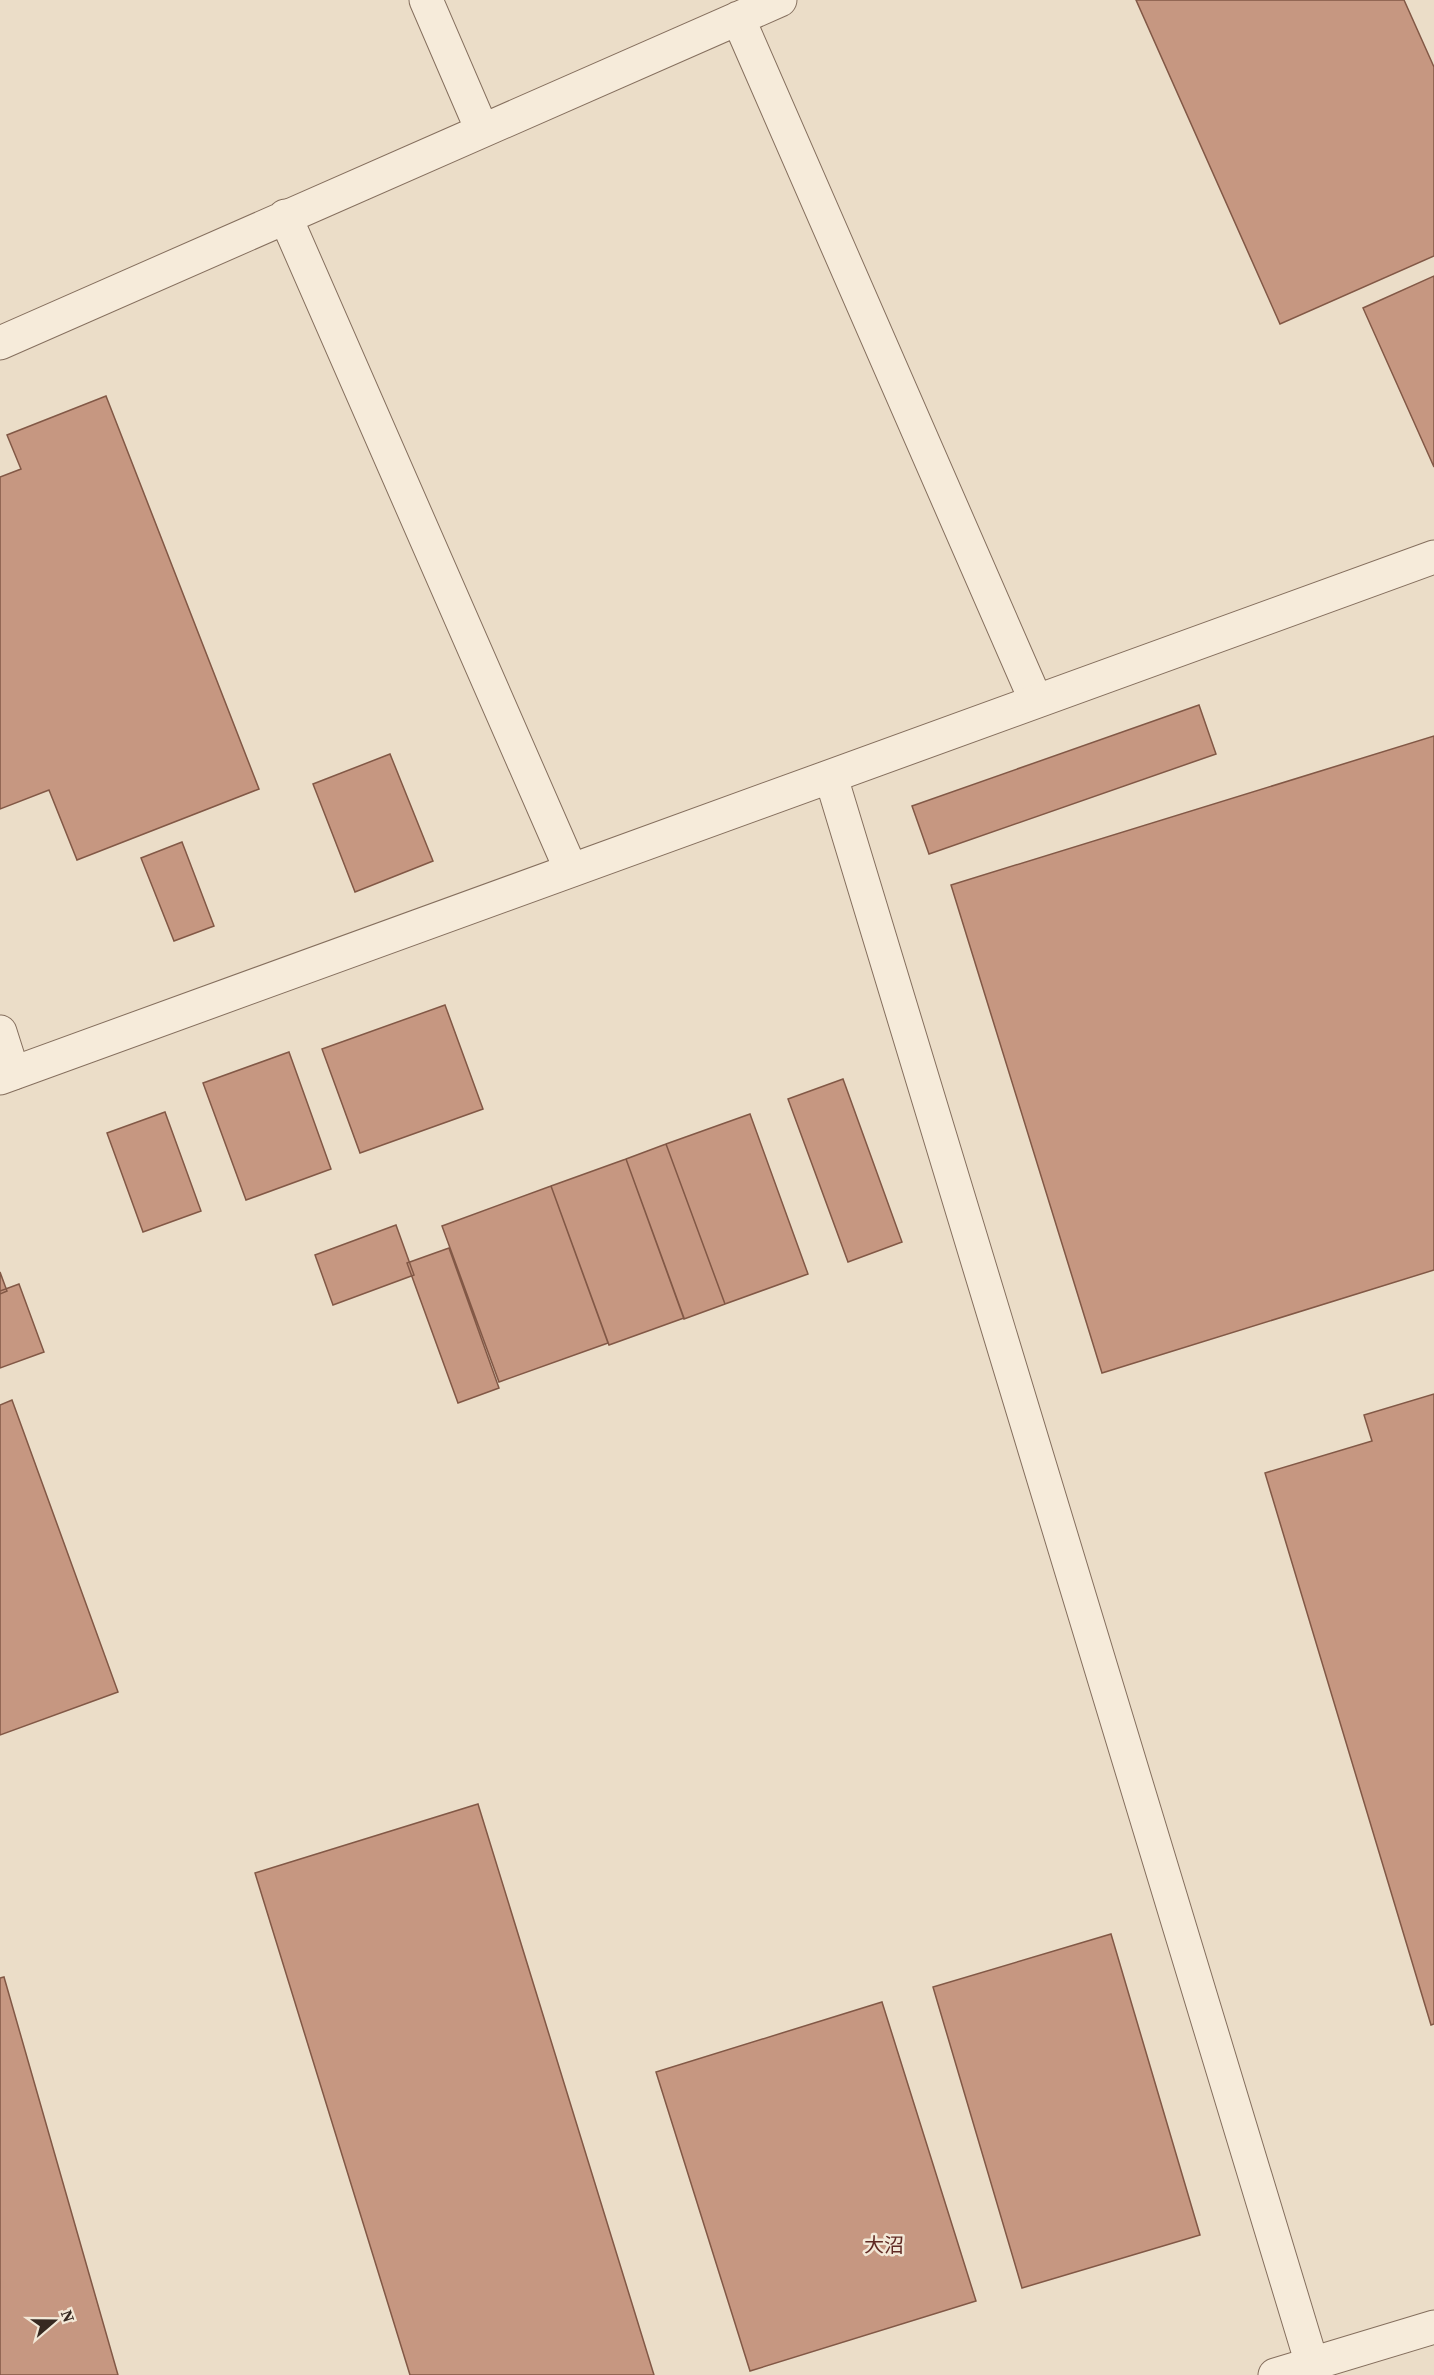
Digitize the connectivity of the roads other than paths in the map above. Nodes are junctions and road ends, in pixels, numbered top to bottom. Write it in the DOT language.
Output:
graph roads {
  1 [pos="426,0"];
  2 [pos="780,0"];
  3 [pos="738,18"];
  4 [pos="482,130"];
  5 [pos="285,216"];
  6 [pos="0,343"];
  7 [pos="1434,557"];
  8 [pos="1036,701"];
  9 [pos="831,777"];
  10 [pos="571,870"];
  11 [pos="0,1032"];
  12 [pos="6,1075"];
  13 [pos="1434,2327"];
  14 [pos="1312,2364"];
  15 [pos="1275,2375"];
  1 -- 4 [label="street"];
  2 -- 3 [label="street"];
  3 -- 4 [label="street"];
  3 -- 8 [label="street"];
  4 -- 5 [label="street"];
  5 -- 6 [label="street"];
  5 -- 10 [label="street"];
  7 -- 8 [label="street"];
  8 -- 9 [label="street"];
  9 -- 10 [label="street"];
  9 -- 14 [label="street"];
  10 -- 12 [label="street"];
  11 -- 12 [label="street"];
  13 -- 14 [label="street"];
  14 -- 15 [label="street"];
}
